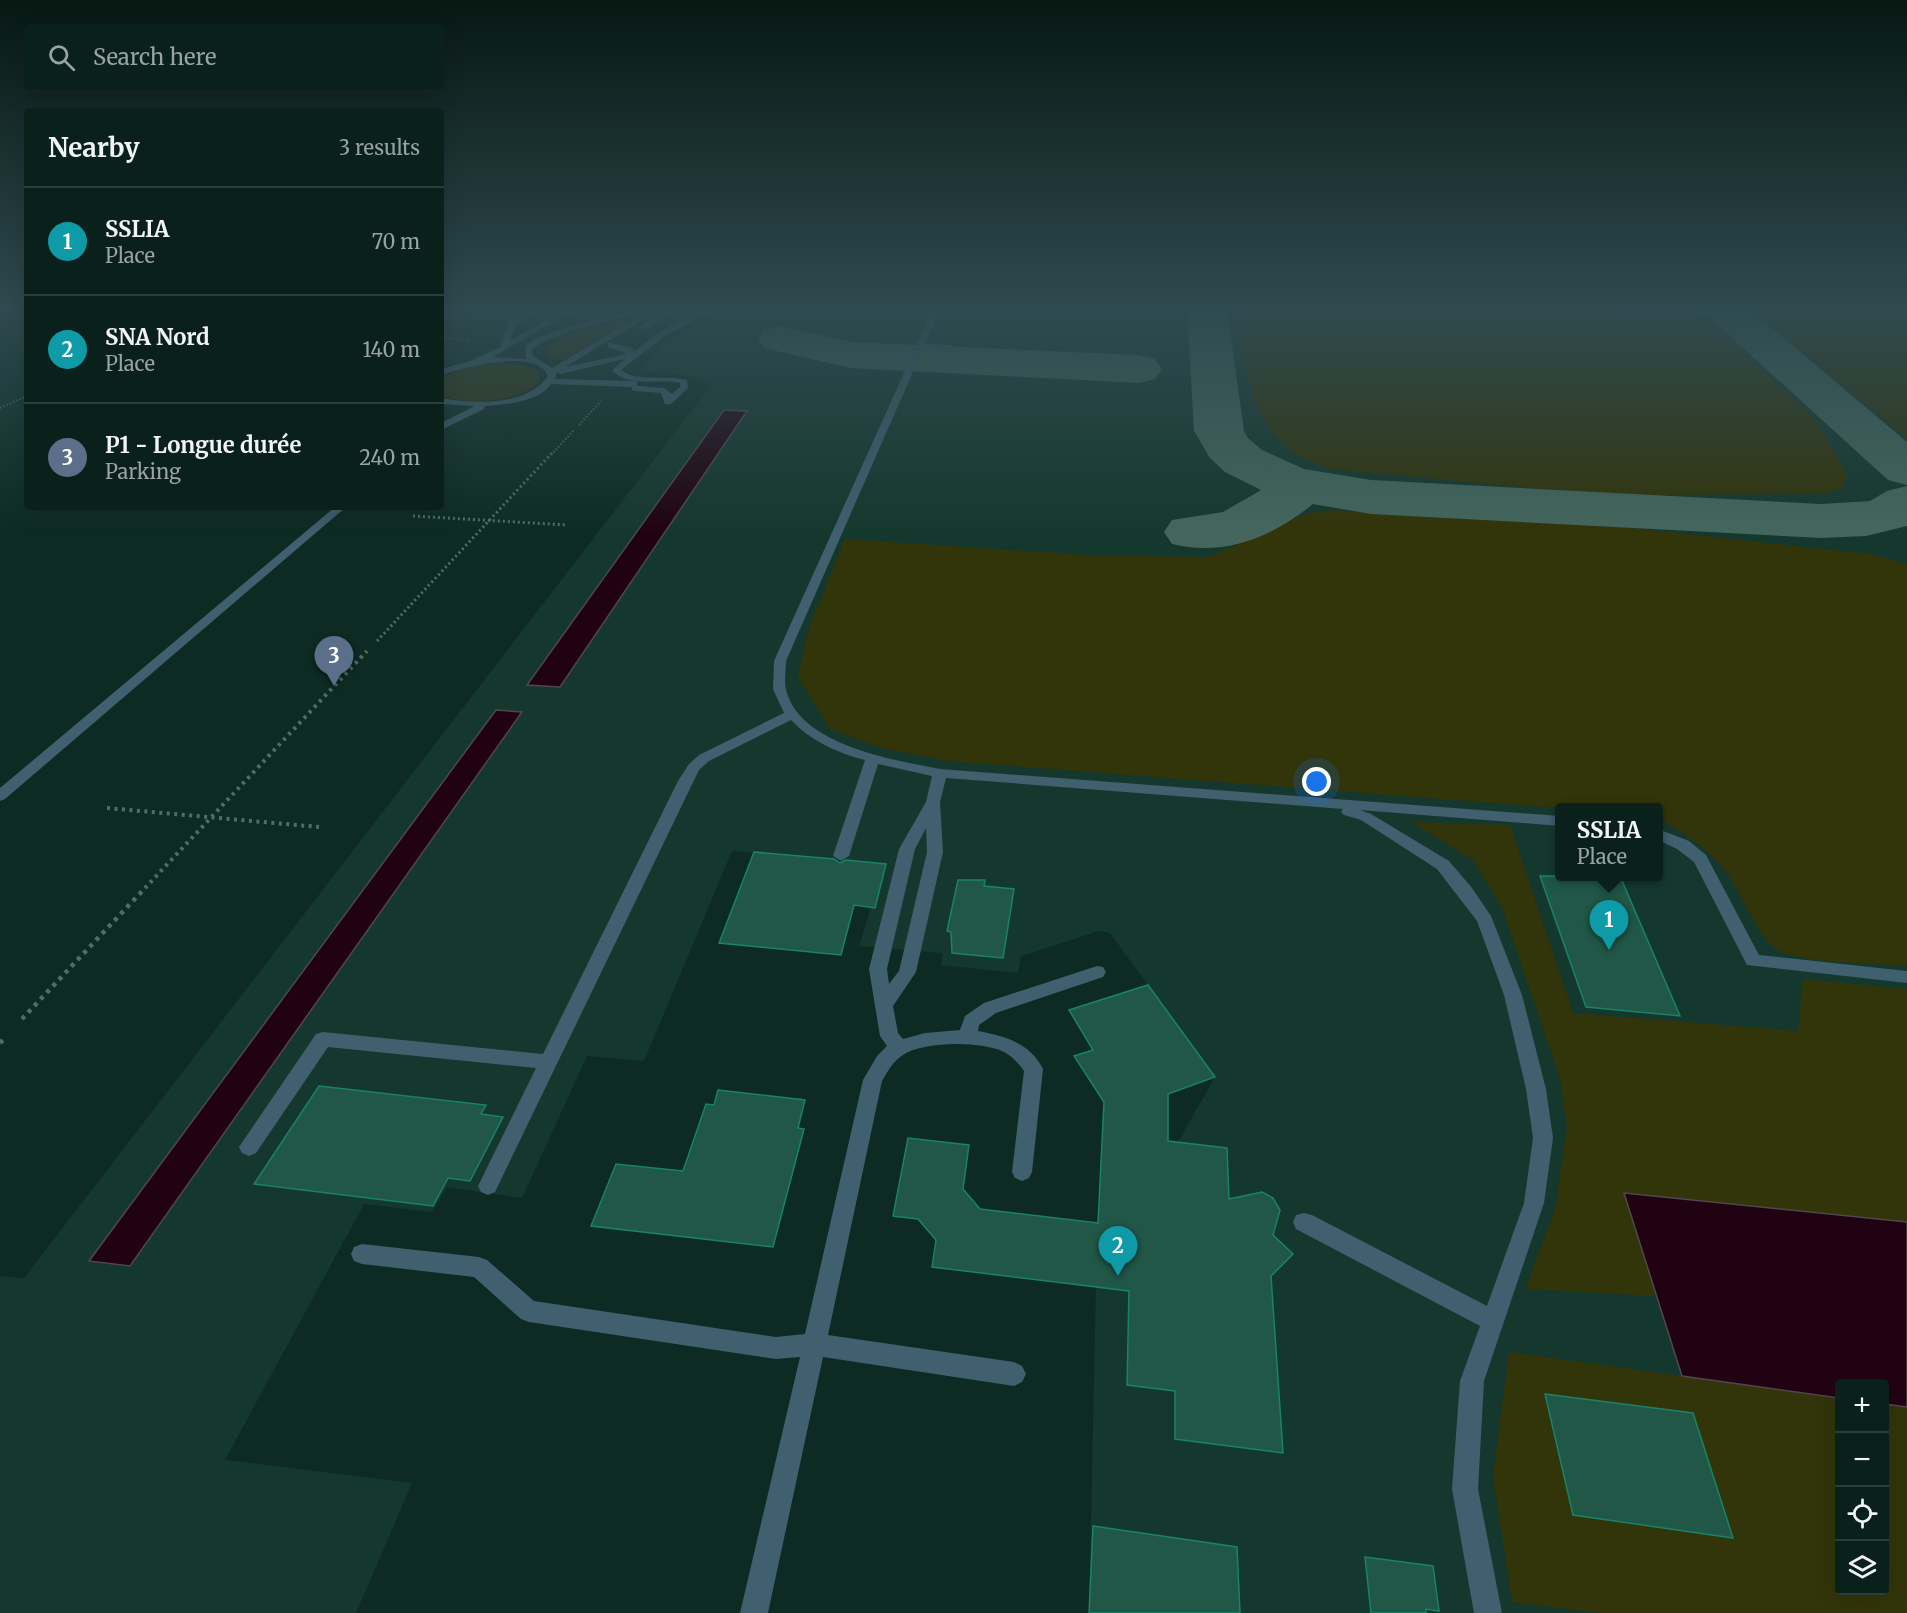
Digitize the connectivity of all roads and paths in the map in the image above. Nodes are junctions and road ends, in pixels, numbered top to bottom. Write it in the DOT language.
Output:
graph roads {
  1 [pos="543,383"];
  2 [pos="602,383"];
  3 [pos="684,383"];
  4 [pos="903,383"];
  5 [pos="24,397"];
  6 [pos="604,398"];
  7 [pos="444,402"];
  8 [pos="501,402"];
  9 [pos="0,408"];
  10 [pos="444,425"];
  11 [pos="579,425"];
  12 [pos="574,430"];
  13 [pos="337,510"];
  14 [pos="413,516"];
  15 [pos="489,521"];
  16 [pos="567,525"];
  17 [pos="377,641"];
  18 [pos="367,651"];
  19 [pos="791,716"];
  20 [pos="873,758"];
  21 [pos="940,773"];
  22 [pos="0,796"];
  23 [pos="933,802"];
  24 [pos="1314,804"];
  25 [pos="107,808"];
  26 [pos="211,817"];
  27 [pos="1555,821"];
  28 [pos="319,827"];
  29 [pos="1663,836"];
  30 [pos="841,856"];
  31 [pos="1097,972"];
  32 [pos="1907,977"];
  33 [pos="884,1007"];
  34 [pos="22,1019"];
  35 [pos="967,1039"];
  36 [pos="900,1047"];
  37 [pos="550,1062"];
  38 [pos="249,1148"];
  39 [pos="1022,1172"];
  40 [pos="488,1186"];
  41 [pos="1304,1222"];
  42 [pos="362,1254"];
  43 [pos="1492,1320"];
  44 [pos="814,1344"];
  45 [pos="1014,1374"];
  46 [pos="754,1613"];
  47 [pos="1488,1613"];
  1 -- 8 [label="street"];
  2 -- 3 [label="street"];
  4 -- 19 [label="street"];
  5 -- 9 [label="path"];
  6 -- 11 [label="path"];
  7 -- 8 [label="street"];
  8 -- 10 [label="street"];
  12 -- 15 [label="path"];
  13 -- 22 [label="street"];
  14 -- 15 [label="path"];
  15 -- 16 [label="path"];
  15 -- 17 [label="path"];
  18 -- 26 [label="path"];
  19 -- 20 [label="street"];
  19 -- 37 [label="street"];
  20 -- 21 [label="street"];
  20 -- 30 [label="street"];
  21 -- 23 [label="street"];
  21 -- 24 [label="street"];
  23 -- 33 [label="street"];
  23 -- 33 [label="street"];
  24 -- 27 [label="street"];
  24 -- 43 [label="street"];
  25 -- 26 [label="path"];
  26 -- 28 [label="path"];
  26 -- 34 [label="path"];
  29 -- 32 [label="street"];
  31 -- 35 [label="street"];
  33 -- 36 [label="street"];
  35 -- 36 [label="street"];
  35 -- 39 [label="street"];
  36 -- 44 [label="street"];
  37 -- 38 [label="street"];
  37 -- 40 [label="street"];
  41 -- 43 [label="street"];
  42 -- 44 [label="street"];
  43 -- 47 [label="street"];
  44 -- 45 [label="street"];
  44 -- 46 [label="street"];
}
